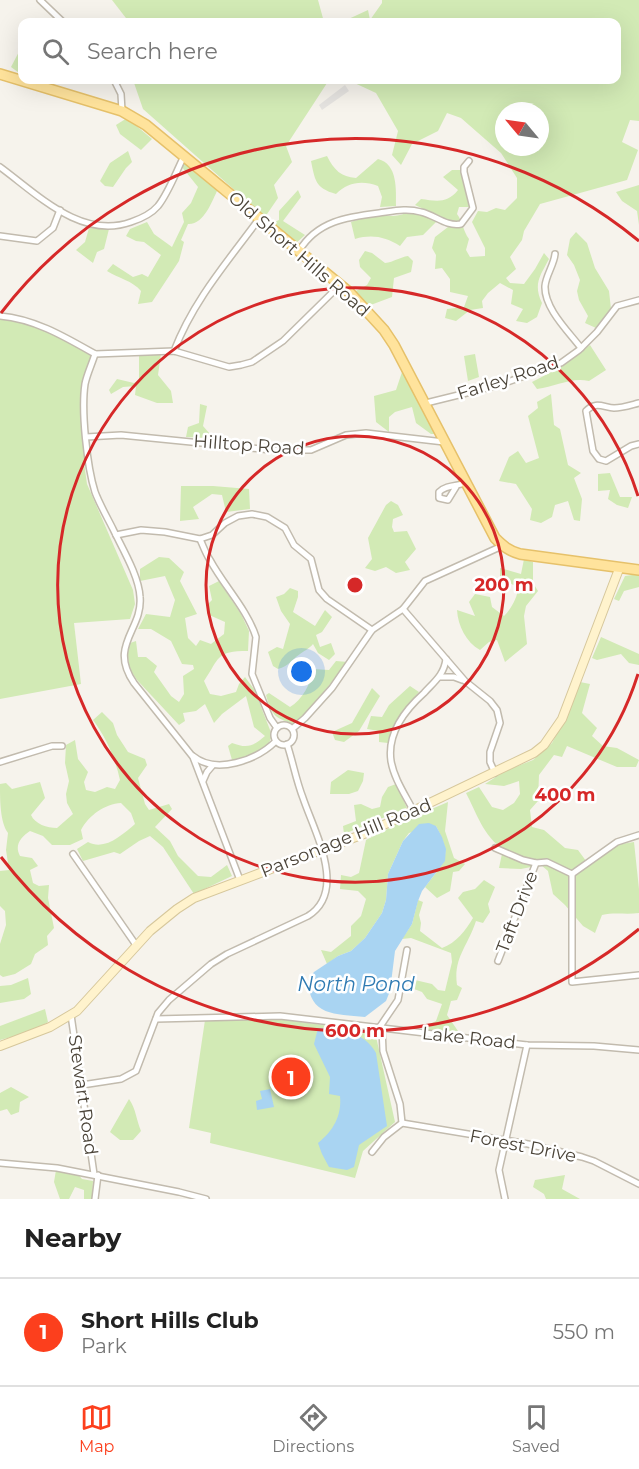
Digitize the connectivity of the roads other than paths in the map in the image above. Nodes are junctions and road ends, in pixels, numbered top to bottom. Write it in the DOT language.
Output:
graph roads {
  1 [pos="40,0"];
  2 [pos="59,18"];
  3 [pos="0,74"];
  4 [pos="18,79"];
  5 [pos="33,84"];
  6 [pos="116,84"];
  7 [pos="122,111"];
  8 [pos="184,156"];
  9 [pos="469,160"];
  10 [pos="0,167"];
  11 [pos="60,210"];
  12 [pos="259,219"];
  13 [pos="0,236"];
  14 [pos="299,251"];
  15 [pos="555,254"];
  16 [pos="340,285"];
  17 [pos="639,300"];
  18 [pos="0,316"];
  19 [pos="581,348"];
  20 [pos="174,351"];
  21 [pos="95,354"];
  22 [pos="426,403"];
  23 [pos="639,403"];
  24 [pos="86,437"];
  25 [pos="444,442"];
  26 [pos="639,444"];
  27 [pos="466,483"];
  28 [pos="456,487"];
  29 [pos="116,536"];
  30 [pos="200,539"];
  31 [pos="502,546"];
  32 [pos="620,569"];
  33 [pos="639,570"];
  34 [pos="403,609"];
  35 [pos="372,630"];
  36 [pos="446,659"];
  37 [pos="440,677"];
  38 [pos="465,681"];
  39 [pos="277,728"];
  40 [pos="292,729"];
  41 [pos="276,741"];
  42 [pos="287,744"];
  43 [pos="62,746"];
  44 [pos="192,755"];
  45 [pos="0,762"];
  46 [pos="213,765"];
  47 [pos="495,773"];
  48 [pos="203,783"];
  49 [pos="414,812"];
  50 [pos="639,835"];
  51 [pos="495,848"];
  52 [pos="322,850"];
  53 [pos="73,854"];
  54 [pos="536,863"];
  55 [pos="572,874"];
  56 [pos="240,880"];
  57 [pos="136,945"];
  58 [pos="407,950"];
  59 [pos="498,961"];
  60 [pos="639,975"];
  61 [pos="71,1015"];
  62 [pos="156,1019"];
  63 [pos="380,1028"];
  64 [pos="527,1045"];
  65 [pos="0,1046"];
  66 [pos="639,1050"];
  67 [pos="82,1085"];
  68 [pos="402,1123"];
  69 [pos="505,1140"];
  70 [pos="372,1152"];
  71 [pos="0,1163"];
  72 [pos="96,1175"];
  73 [pos="639,1184"];
  74 [pos="95,1199"];
  75 [pos="206,1199"];
  76 [pos="505,1199"];
  1 -- 2 [label="street"];
  3 -- 4 [label="main road, Old Short Hills Road"];
  5 -- 7 [label="main road, Old Short Hills Road"];
  6 -- 7 [label="street"];
  7 -- 8 [label="main road, Old Short Hills Road"];
  8 -- 11 [label="street"];
  8 -- 12 [label="main road, Old Short Hills Road"];
  9 -- 14 [label="street"];
  10 -- 11 [label="street"];
  11 -- 13 [label="street"];
  12 -- 14 [label="main road, Old Short Hills Road"];
  12 -- 20 [label="street"];
  14 -- 16 [label="main road, Old Short Hills Road"];
  15 -- 19 [label="street"];
  16 -- 20 [label="street"];
  16 -- 22 [label="main road, Old Short Hills Road"];
  17 -- 19 [label="street, Farley Road"];
  18 -- 21 [label="street"];
  19 -- 22 [label="street, Farley Road"];
  20 -- 21 [label="street"];
  21 -- 24 [label="street"];
  22 -- 25 [label="main road, Old Short Hills Road"];
  23 -- 26 [label="street"];
  24 -- 25 [label="street, Hilltop Road"];
  24 -- 29 [label="street"];
  25 -- 27 [label="main road, Old Short Hills Road"];
  27 -- 28 [label="street"];
  27 -- 31 [label="main road, Old Short Hills Road"];
  29 -- 30 [label="street"];
  29 -- 44 [label="street"];
  30 -- 35 [label="street"];
  30 -- 39 [label="street"];
  31 -- 32 [label="main road"];
  31 -- 34 [label="street"];
  32 -- 33 [label="main road"];
  32 -- 47 [label="street, Parsonage Hill Road"];
  34 -- 35 [label="street"];
  34 -- 36 [label="street"];
  35 -- 40 [label="street"];
  36 -- 37 [label="street"];
  36 -- 38 [label="street"];
  37 -- 38 [label="street"];
  37 -- 49 [label="street"];
  38 -- 47 [label="street"];
  39 -- 40 [label="street"];
  39 -- 41 [label="street"];
  40 -- 42 [label="street"];
  41 -- 42 [label="street"];
  41 -- 46 [label="street"];
  42 -- 52 [label="street"];
  43 -- 45 [label="street"];
  44 -- 46 [label="street"];
  44 -- 48 [label="street"];
  46 -- 48 [label="street"];
  47 -- 49 [label="street, Parsonage Hill Road"];
  48 -- 56 [label="street"];
  49 -- 52 [label="street, Parsonage Hill Road"];
  50 -- 55 [label="street"];
  51 -- 54 [label="street"];
  52 -- 56 [label="street, Parsonage Hill Road"];
  52 -- 62 [label="street"];
  53 -- 57 [label="street"];
  54 -- 55 [label="street"];
  54 -- 59 [label="street, Taft Drive"];
  55 -- 60 [label="street"];
  56 -- 57 [label="street, Parsonage Hill Road"];
  57 -- 61 [label="street, Parsonage Hill Road"];
  58 -- 63 [label="street"];
  61 -- 65 [label="street, Parsonage Hill Road"];
  61 -- 67 [label="street, Stewart Road"];
  62 -- 63 [label="street, Lake Road"];
  62 -- 67 [label="street"];
  63 -- 64 [label="street, Lake Road"];
  63 -- 68 [label="street"];
  64 -- 66 [label="street, Lake Road"];
  64 -- 69 [label="street"];
  67 -- 72 [label="street, Stewart Road"];
  68 -- 69 [label="street, Forest Drive"];
  68 -- 70 [label="street"];
  69 -- 73 [label="street, Forest Drive"];
  69 -- 76 [label="street"];
  71 -- 72 [label="street"];
  72 -- 74 [label="street, Stewart Road"];
  72 -- 75 [label="street"];
}
